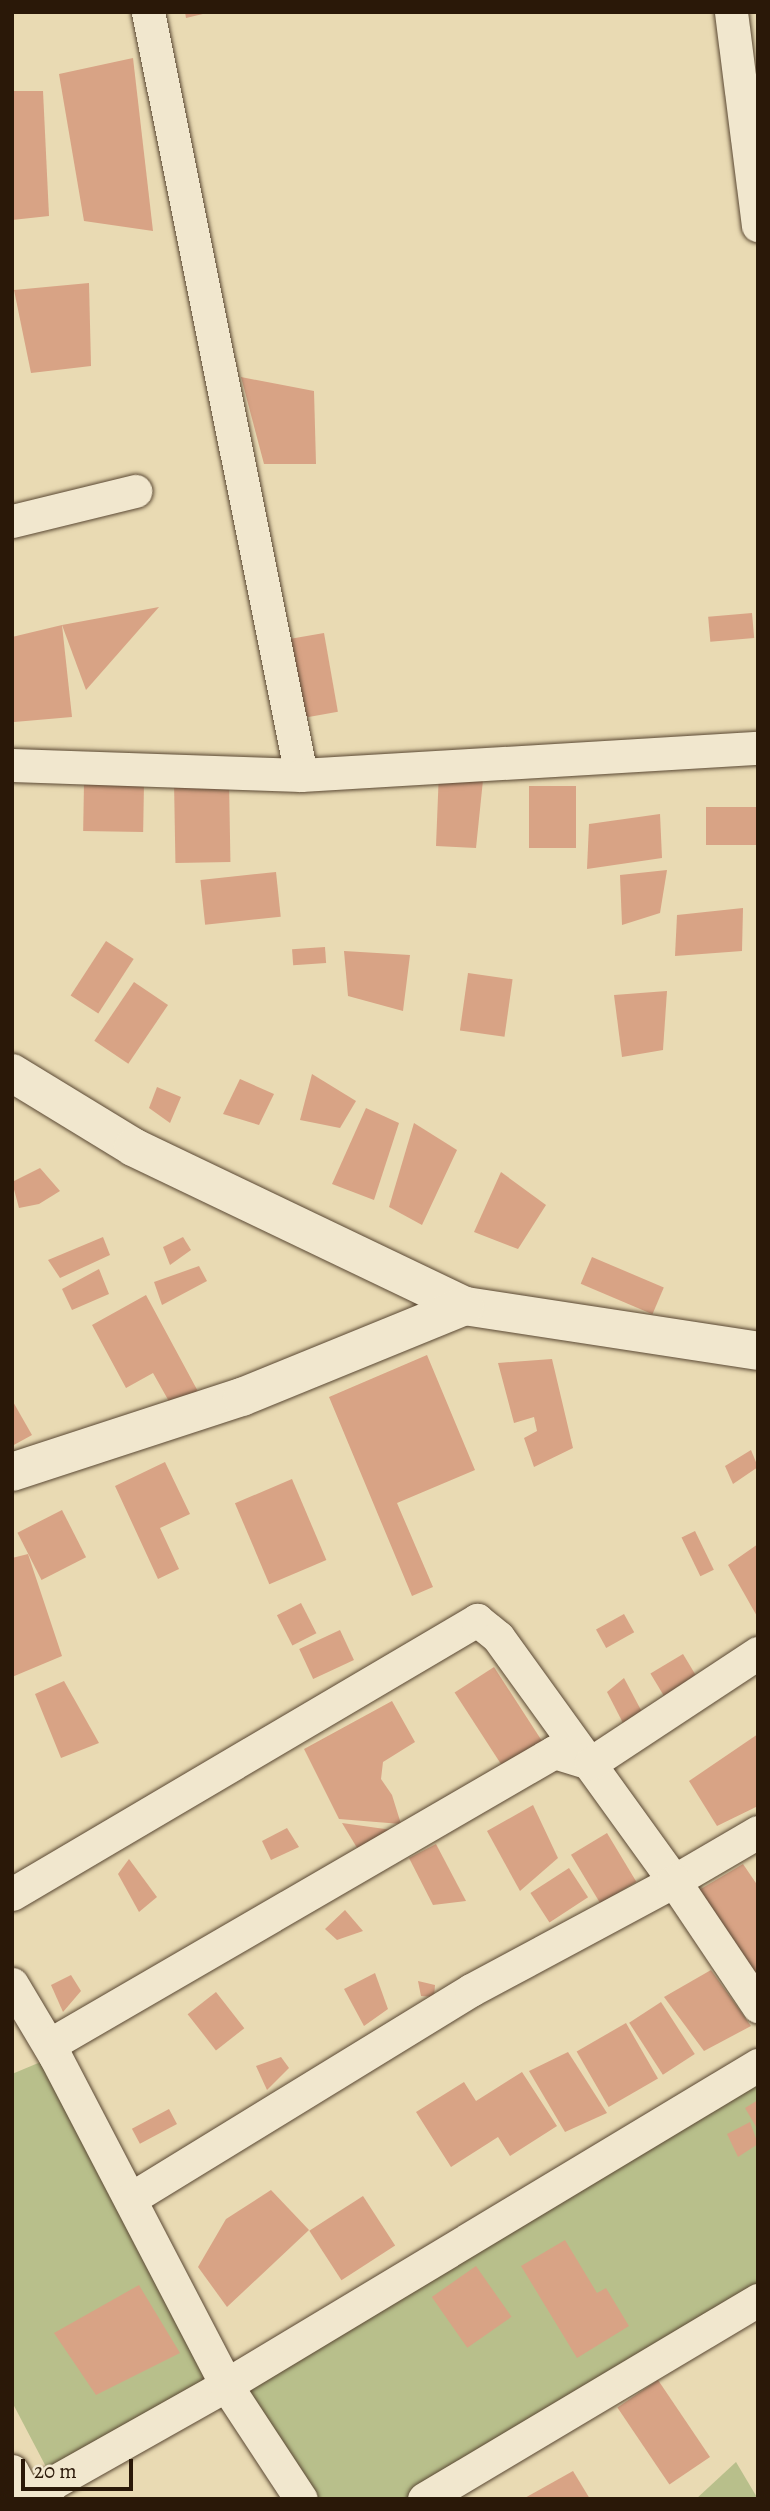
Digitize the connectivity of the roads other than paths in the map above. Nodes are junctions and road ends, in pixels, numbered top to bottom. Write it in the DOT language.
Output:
graph roads {
  1 [pos="148,12"];
  2 [pos="731,12"];
  3 [pos="758,225"];
  4 [pos="135,491"];
  5 [pos="12,521"];
  6 [pos="758,748"];
  7 [pos="12,765"];
  8 [pos="301,775"];
  9 [pos="12,1073"];
  10 [pos="465,1306"];
  11 [pos="758,1351"];
  12 [pos="12,1472"];
  13 [pos="758,1653"];
  14 [pos="591,1763"];
  15 [pos="758,1832"];
  16 [pos="674,1881"];
  17 [pos="12,1894"];
  18 [pos="12,1984"];
  19 [pos="758,2006"];
  20 [pos="49,2045"];
  21 [pos="758,2065"];
  22 [pos="130,2199"];
  23 [pos="758,2300"];
  24 [pos="226,2385"];
  25 [pos="12,2471"];
  26 [pos="27,2499"];
  27 [pos="40,2499"];
  28 [pos="301,2499"];
  29 [pos="424,2499"];
  1 -- 8 [label="street"];
  2 -- 3 [label="street"];
  4 -- 5 [label="street"];
  6 -- 8 [label="street"];
  7 -- 8 [label="street"];
  9 -- 10 [label="street"];
  10 -- 11 [label="street"];
  10 -- 12 [label="street"];
  13 -- 14 [label="street"];
  14 -- 16 [label="street"];
  14 -- 17 [label="street"];
  14 -- 20 [label="street"];
  15 -- 16 [label="street"];
  16 -- 19 [label="street"];
  16 -- 22 [label="street"];
  18 -- 20 [label="street"];
  20 -- 22 [label="street"];
  21 -- 24 [label="street"];
  22 -- 24 [label="street"];
  23 -- 29 [label="street"];
  24 -- 27 [label="street"];
  24 -- 28 [label="street"];
  25 -- 26 [label="street"];
}
